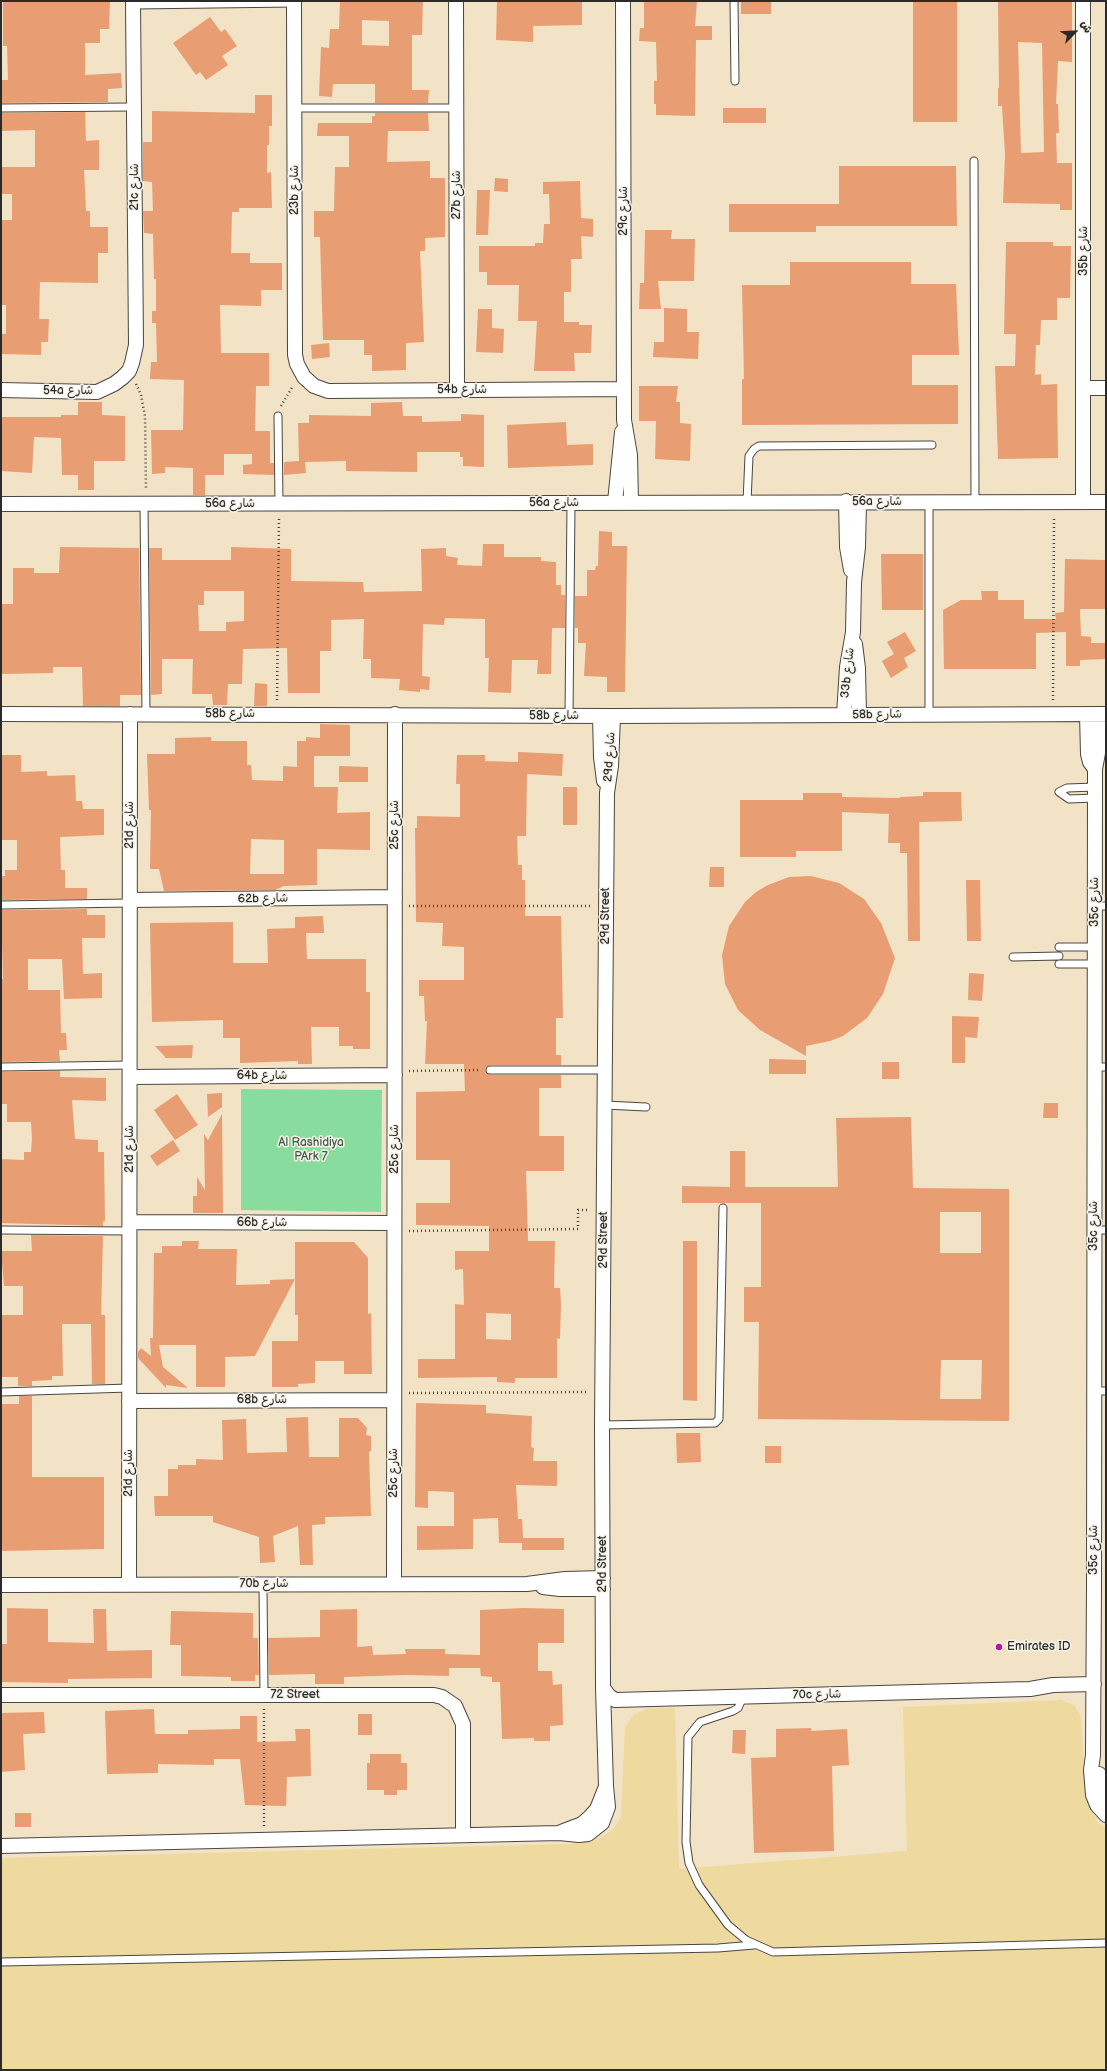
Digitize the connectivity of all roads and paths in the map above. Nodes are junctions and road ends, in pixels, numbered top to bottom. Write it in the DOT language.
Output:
graph roads {
  1 [pos="456,1"];
  2 [pos="623,1"];
  3 [pos="734,1"];
  4 [pos="1083,1"];
  5 [pos="294,2"];
  6 [pos="133,3"];
  7 [pos="735,81"];
  8 [pos="134,107"];
  9 [pos="1,108"];
  10 [pos="294,108"];
  11 [pos="456,108"];
  12 [pos="974,161"];
  13 [pos="129,371"];
  14 [pos="304,376"];
  15 [pos="624,388"];
  16 [pos="1084,388"];
  17 [pos="1106,388"];
  18 [pos="1,390"];
  19 [pos="457,390"];
  20 [pos="278,416"];
  21 [pos="624,420"];
  22 [pos="932,444"];
  23 [pos="615,502"];
  24 [pos="630,502"];
  25 [pos="747,502"];
  26 [pos="853,502"];
  27 [pos="929,502"];
  28 [pos="975,502"];
  29 [pos="1054,502"];
  30 [pos="1083,502"];
  31 [pos="1106,502"];
  32 [pos="571,503"];
  33 [pos="1,504"];
  34 [pos="145,504"];
  35 [pos="279,504"];
  36 [pos="853,632"];
  37 [pos="1,714"];
  38 [pos="130,714"];
  39 [pos="146,714"];
  40 [pos="277,714"];
  41 [pos="395,714"];
  42 [pos="929,714"];
  43 [pos="1054,714"];
  44 [pos="1097,714"];
  45 [pos="844,715"];
  46 [pos="859,715"];
  47 [pos="569,716"];
  48 [pos="606,716"];
  49 [pos="607,793"];
  50 [pos="395,901"];
  51 [pos="130,902"];
  52 [pos="1,905"];
  53 [pos="606,906"];
  54 [pos="1100,906"];
  55 [pos="1059,947"];
  56 [pos="1095,947"];
  57 [pos="1059,956"];
  58 [pos="1013,957"];
  59 [pos="1059,964"];
  60 [pos="1095,964"];
  61 [pos="1,1067"];
  62 [pos="1100,1067"];
  63 [pos="490,1070"];
  64 [pos="605,1070"];
  65 [pos="130,1071"];
  66 [pos="395,1073"];
  67 [pos="605,1106"];
  68 [pos="646,1107"];
  69 [pos="723,1208"];
  70 [pos="604,1211"];
  71 [pos="130,1227"];
  72 [pos="394,1227"];
  73 [pos="1,1230"];
  74 [pos="1100,1230"];
  75 [pos="1100,1391"];
  76 [pos="1,1392"];
  77 [pos="603,1392"];
  78 [pos="129,1395"];
  79 [pos="394,1396"];
  80 [pos="602,1425"];
  81 [pos="603,1583"];
  82 [pos="1,1584"];
  83 [pos="129,1584"];
  84 [pos="263,1584"];
  85 [pos="394,1584"];
  86 [pos="1100,1586"];
  87 [pos="1093,1688"];
  88 [pos="605,1690"];
  89 [pos="1,1695"];
  90 [pos="264,1695"];
  91 [pos="743,1697"];
  92 [pos="1093,1755"];
  93 [pos="1106,1798"];
  94 [pos="1106,1815"];
  95 [pos="463,1835"];
  96 [pos="264,1840"];
  97 [pos="1,1846"];
  98 [pos="1106,1943"];
  99 [pos="754,1945"];
  100 [pos="1,1962"];
  1 -- 11 [label="street, 27b شارع"];
  2 -- 15 [label="street, 29c شارع"];
  3 -- 7 [label="lane"];
  4 -- 16 [label="street, 35b شارع"];
  5 -- 6 [label="lane"];
  5 -- 10 [label="street, 23b شارع"];
  6 -- 8 [label="street, 21c شارع"];
  8 -- 9 [label="lane"];
  8 -- 13 [label="street, 21c شارع"];
  10 -- 11 [label="lane"];
  10 -- 14 [label="street, 23b شارع"];
  11 -- 19 [label="street, 27b شارع"];
  12 -- 28 [label="lane"];
  13 -- 18 [label="street, 54a شارع"];
  13 -- 34 [label="path"];
  14 -- 19 [label="street, 54b شارع"];
  14 -- 20 [label="path"];
  15 -- 19 [label="street, 54b شارع"];
  15 -- 21 [label="street, 29c شارع"];
  16 -- 17 [label="street"];
  16 -- 30 [label="street, 35b شارع"];
  20 -- 35 [label="lane"];
  21 -- 23 [label="street, 29c شارع"];
  21 -- 24 [label="street, 29c شارع"];
  22 -- 25 [label="lane"];
  23 -- 24 [label="street, 56a شارع"];
  23 -- 32 [label="street, 56a شارع"];
  24 -- 25 [label="street, 56a شارع"];
  25 -- 26 [label="street, 56a شارع"];
  26 -- 27 [label="street, 56a شارع"];
  26 -- 36 [label="street, 33b شارع"];
  27 -- 28 [label="street, 56a شارع"];
  27 -- 42 [label="lane"];
  28 -- 29 [label="street, 56a شارع"];
  29 -- 30 [label="street, 56a شارع"];
  29 -- 43 [label="path"];
  30 -- 31 [label="street, 56a شارع"];
  32 -- 35 [label="street, 56a شارع"];
  32 -- 47 [label="lane"];
  33 -- 34 [label="street, 56a شارع"];
  34 -- 35 [label="street, 56a شارع"];
  34 -- 39 [label="lane"];
  35 -- 40 [label="path"];
  36 -- 45 [label="street, 33b شارع"];
  36 -- 46 [label="street, 33b شارع"];
  37 -- 38 [label="street, 58b شارع"];
  38 -- 39 [label="street, 58b شارع"];
  38 -- 51 [label="street, 21d شارع"];
  39 -- 40 [label="street, 58b شارع"];
  40 -- 41 [label="street, 58b شارع"];
  41 -- 47 [label="street, 58b شارع"];
  41 -- 50 [label="street, 25c شارع"];
  42 -- 43 [label="street, 58b شارع"];
  42 -- 46 [label="street, 58b شارع"];
  43 -- 44 [label="street, 58b شارع"];
  44 -- 54 [label="street, 35c شارع"];
  45 -- 46 [label="street, 58b شارع"];
  45 -- 48 [label="street, 58b شارع"];
  47 -- 48 [label="street, 58b شارع"];
  48 -- 49 [label="street, 29d شارع"];
  49 -- 53 [label="street, 29d Street"];
  50 -- 51 [label="street, 62b شارع"];
  50 -- 53 [label="path"];
  50 -- 66 [label="street, 25c شارع"];
  51 -- 52 [label="lane"];
  51 -- 65 [label="street, 21d شارع"];
  53 -- 64 [label="street, 29d Street"];
  54 -- 56 [label="street, 35c شارع"];
  55 -- 56 [label="lane"];
  56 -- 60 [label="street, 35c شارع"];
  57 -- 58 [label="lane"];
  59 -- 60 [label="lane"];
  60 -- 62 [label="street, 35c شارع"];
  61 -- 65 [label="lane"];
  62 -- 74 [label="street, 35c شارع"];
  63 -- 64 [label="lane"];
  63 -- 66 [label="path"];
  64 -- 67 [label="street, 29d Street"];
  65 -- 66 [label="street, 64b شارع"];
  65 -- 71 [label="street, 21d شارع"];
  66 -- 72 [label="street, 25c شارع"];
  67 -- 68 [label="lane"];
  67 -- 70 [label="street, 29d Street"];
  69 -- 80 [label="lane"];
  70 -- 72 [label="path"];
  70 -- 77 [label="street, 29d Street"];
  71 -- 72 [label="street, 66b شارع"];
  71 -- 73 [label="lane"];
  71 -- 78 [label="street, 21d شارع"];
  72 -- 79 [label="street, 25c شارع"];
  74 -- 75 [label="street, 35c شارع"];
  75 -- 86 [label="street, 35c شارع"];
  76 -- 78 [label="lane"];
  77 -- 79 [label="path"];
  77 -- 80 [label="street, 29d Street"];
  78 -- 79 [label="street, 68b شارع"];
  78 -- 83 [label="street, 21d شارع"];
  79 -- 85 [label="street, 25c شارع"];
  80 -- 81 [label="street, 29d Street"];
  81 -- 85 [label="street, 70b شارع"];
  81 -- 88 [label="street, 29d Street"];
  82 -- 83 [label="street, 70b شارع"];
  83 -- 84 [label="street, 70b شارع"];
  84 -- 85 [label="street, 70b شارع"];
  84 -- 90 [label="lane"];
  86 -- 87 [label="street, 35c شارع"];
  87 -- 91 [label="street, 70c شارع"];
  87 -- 92 [label="street, 35c شارع"];
  88 -- 91 [label="street, 70c شارع"];
  88 -- 95 [label="street, 29d Street"];
  89 -- 90 [label="street, 72 Street"];
  90 -- 95 [label="street, 72 Street"];
  90 -- 96 [label="path"];
  91 -- 99 [label="lane"];
  92 -- 93 [label="street"];
  92 -- 94 [label="street"];
  95 -- 96 [label="street"];
  96 -- 97 [label="street"];
  98 -- 99 [label="lane"];
  99 -- 100 [label="lane"];
}
